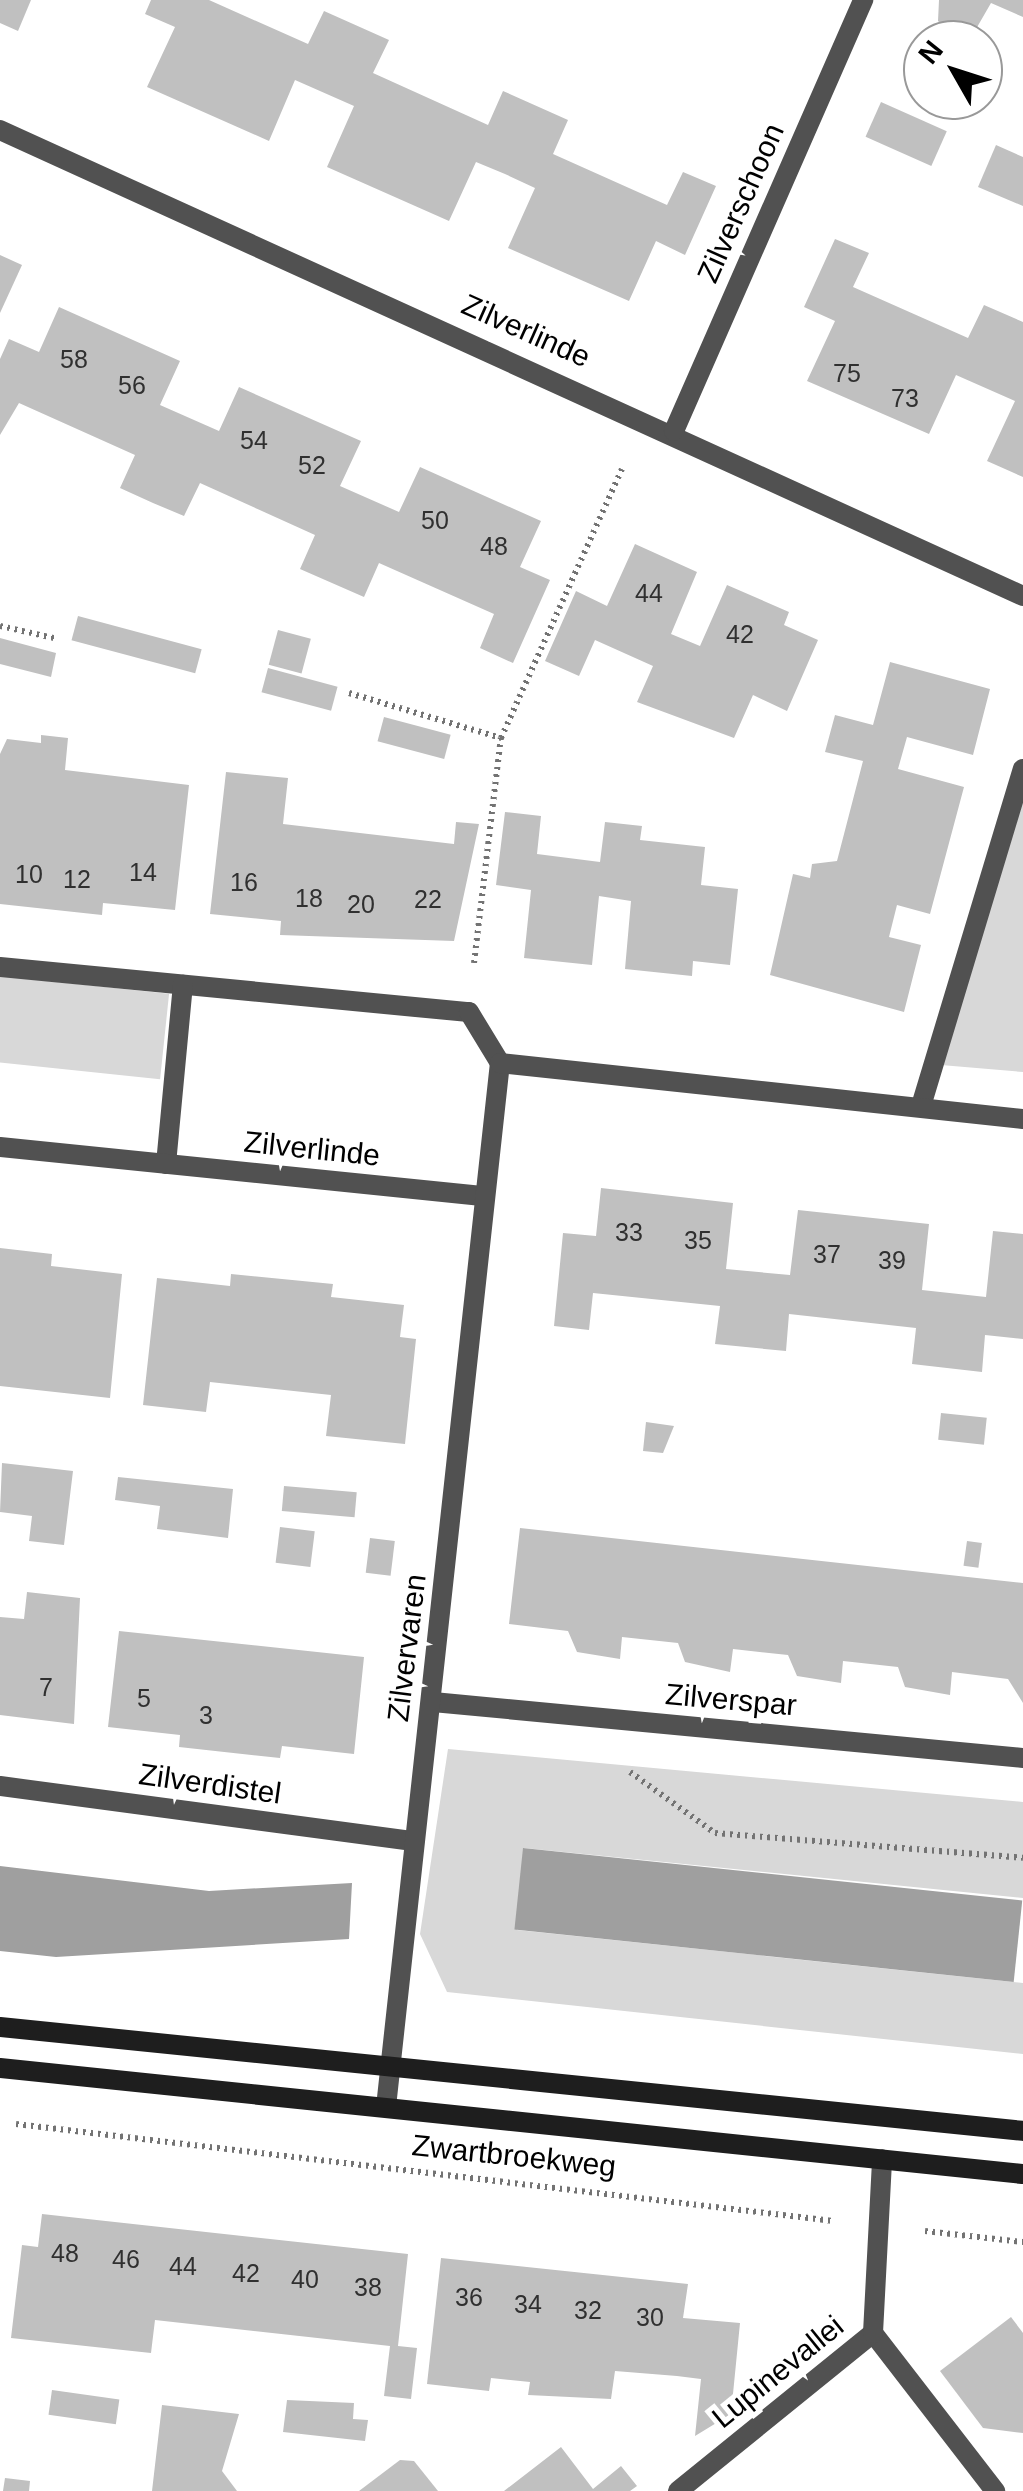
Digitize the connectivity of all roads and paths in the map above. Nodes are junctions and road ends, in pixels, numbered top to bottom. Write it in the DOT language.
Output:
graph roads {
  1 [pos="863,0"];
  2 [pos="0,130"];
  3 [pos="648,419"];
  4 [pos="674,431"];
  5 [pos="1023,596"];
  6 [pos="0,626"];
  7 [pos="58,639"];
  8 [pos="349,693"];
  9 [pos="501,738"];
  10 [pos="1023,769"];
  11 [pos="0,967"];
  12 [pos="183,985"];
  13 [pos="469,1012"];
  14 [pos="500,1063"];
  15 [pos="920,1106"];
  16 [pos="1023,1119"];
  17 [pos="0,1147"];
  18 [pos="166,1164"];
  19 [pos="485,1196"];
  20 [pos="433,1702"];
  21 [pos="1023,1758"];
  22 [pos="623,1768"];
  23 [pos="0,1786"];
  24 [pos="412,1842"];
  25 [pos="1023,1858"];
  26 [pos="0,2026"];
  27 [pos="390,2064"];
  28 [pos="0,2068"];
  29 [pos="386,2106"];
  30 [pos="0,2122"];
  31 [pos="1023,2131"];
  32 [pos="882,2159"];
  33 [pos="1023,2174"];
  34 [pos="878,2226"];
  35 [pos="1023,2242"];
  36 [pos="873,2333"];
  37 [pos="678,2491"];
  38 [pos="995,2491"];
  1 -- 4 [label="street, Zilverschoon"];
  2 -- 3 [label="street, Zilverlinde"];
  3 -- 4 [label="street, Zilverlinde"];
  3 -- 9 [label="path"];
  4 -- 5 [label="street, Zilverlinde"];
  6 -- 7 [label="path"];
  8 -- 9 [label="path"];
  9 -- 13 [label="path"];
  10 -- 15 [label="street"];
  11 -- 12 [label="street"];
  12 -- 13 [label="street"];
  12 -- 18 [label="street"];
  13 -- 14 [label="street"];
  14 -- 15 [label="street"];
  14 -- 19 [label="street"];
  15 -- 16 [label="street"];
  17 -- 18 [label="street, Zilverlinde"];
  18 -- 19 [label="street, Zilverlinde"];
  19 -- 20 [label="street, Zilvervaren"];
  20 -- 21 [label="street, Zilverspar"];
  20 -- 24 [label="street, Zilvervaren"];
  22 -- 25 [label="path"];
  23 -- 24 [label="street, Zilverdistel"];
  24 -- 27 [label="street, Zilvervaren"];
  26 -- 27 [label="street"];
  27 -- 29 [label="street, Zilvervaren"];
  27 -- 31 [label="street"];
  28 -- 29 [label="street, Zwartbroekweg"];
  29 -- 32 [label="street, Zwartbroekweg"];
  30 -- 34 [label="path, Zwartbroekweg"];
  32 -- 33 [label="street, Zwartbroekweg"];
  32 -- 34 [label="street, Lupinevallei"];
  34 -- 35 [label="path, Zwartbroekweg"];
  34 -- 36 [label="street, Lupinevallei"];
  36 -- 37 [label="street, Lupinevallei"];
  36 -- 38 [label="street"];
}
